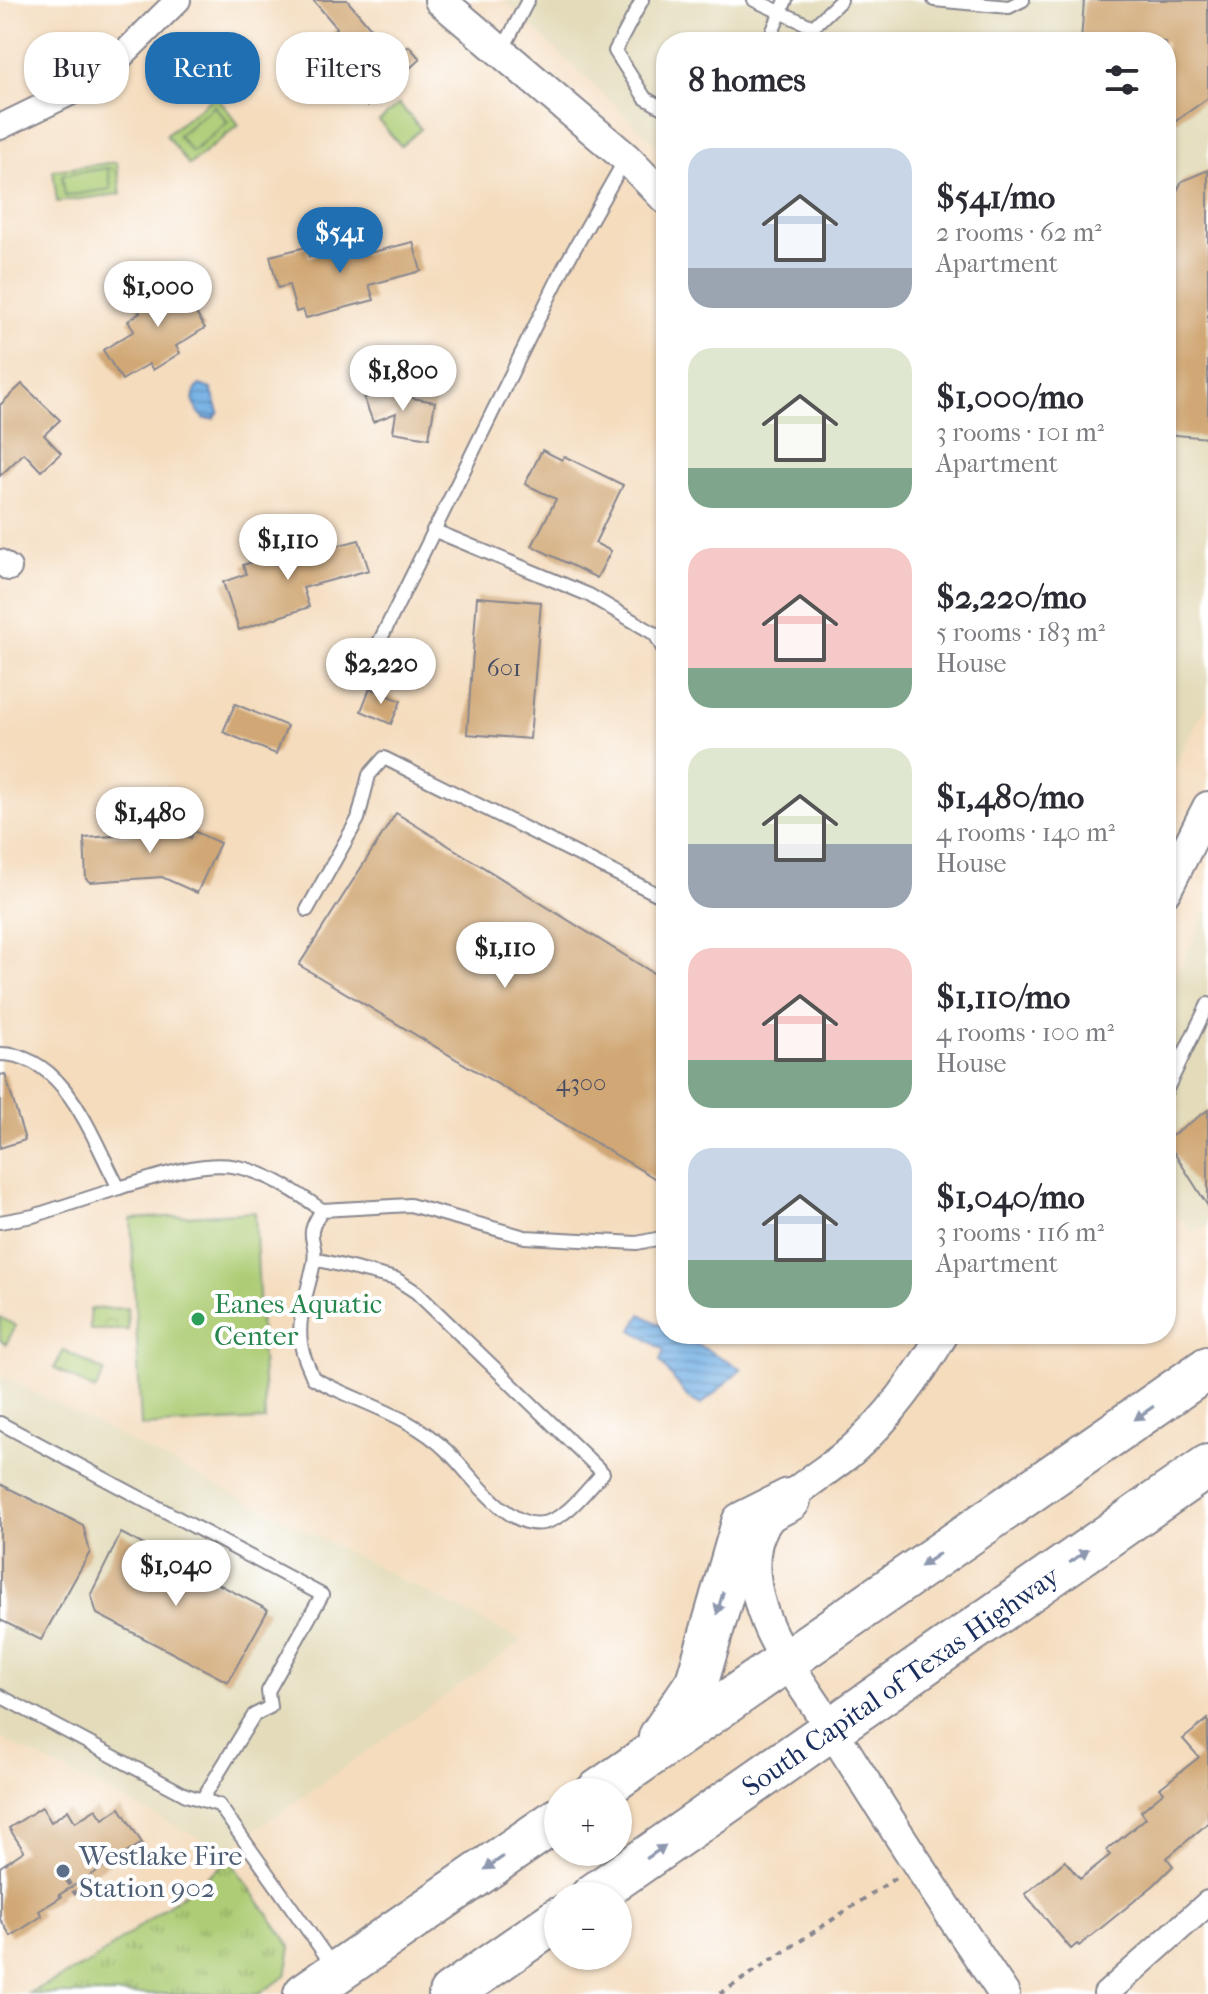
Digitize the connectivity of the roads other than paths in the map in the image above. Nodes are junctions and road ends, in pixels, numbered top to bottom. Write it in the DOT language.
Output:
graph roads {
  1 [pos="178,0"];
  2 [pos="440,0"];
  3 [pos="528,0"];
  4 [pos="642,0"];
  5 [pos="754,0"];
  6 [pos="786,0"];
  7 [pos="841,0"];
  8 [pos="934,0"];
  9 [pos="1023,0"];
  10 [pos="780,13"];
  11 [pos="813,27"];
  12 [pos="772,32"];
  13 [pos="814,32"];
  14 [pos="500,55"];
  15 [pos="656,104"];
  16 [pos="0,127"];
  17 [pos="626,158"];
  18 [pos="656,189"];
  19 [pos="433,530"];
  20 [pos="656,636"];
  21 [pos="362,677"];
  22 [pos="1208,807"];
  23 [pos="1176,870"];
  24 [pos="656,894"];
  25 [pos="307,910"];
  26 [pos="1208,1004"];
  27 [pos="0,1054"];
  28 [pos="1176,1070"];
  29 [pos="119,1188"];
  30 [pos="322,1210"];
  31 [pos="0,1222"];
  32 [pos="656,1239"];
  33 [pos="315,1259"];
  34 [pos="936,1344"];
  35 [pos="1208,1368"];
  36 [pos="0,1423"];
  37 [pos="1208,1466"];
  38 [pos="789,1500"];
  39 [pos="788,1659"];
  40 [pos="0,1696"];
  41 [pos="831,1728"];
  42 [pos="647,1757"];
  43 [pos="617,1778"];
  44 [pos="203,1798"];
  45 [pos="544,1829"];
  46 [pos="612,1882"];
  47 [pos="1208,1903"];
  48 [pos="544,1929"];
  49 [pos="321,1983"];
  50 [pos="450,1994"];
  51 [pos="1004,1994"];
  52 [pos="1106,1994"];
  1 -- 16 [label="street"];
  2 -- 14 [label="street"];
  3 -- 14 [label="lane"];
  4 -- 15 [label="lane"];
  5 -- 10 [label="lane"];
  6 -- 10 [label="lane"];
  7 -- 11 [label="lane"];
  8 -- 9 [label="lane"];
  10 -- 11 [label="lane"];
  10 -- 12 [label="lane"];
  11 -- 13 [label="lane"];
  14 -- 17 [label="street"];
  17 -- 18 [label="street"];
  17 -- 19 [label="lane"];
  19 -- 20 [label="lane"];
  19 -- 21 [label="lane"];
  22 -- 23 [label="street"];
  24 -- 25 [label="lane"];
  26 -- 28 [label="lane"];
  27 -- 29 [label="lane"];
  29 -- 30 [label="lane"];
  29 -- 31 [label="lane"];
  30 -- 32 [label="lane"];
  30 -- 33 [label="lane"];
  33 -- 33 [label="lane"];
  34 -- 38 [label="street"];
  35 -- 39 [label="highway, one-way"];
  36 -- 44 [label="lane"];
  41 -- 37 [label="highway, South Capital of Texas Highway, one-way"];
  38 -- 39 [label="street"];
  38 -- 42 [label="highway, one-way"];
  39 -- 41 [label="street"];
  39 -- 42 [label="highway"];
  40 -- 44 [label="lane"];
  46 -- 41 [label="highway, South Capital of Texas Highway, one-way"];
  41 -- 51 [label="street"];
  42 -- 43 [label="highway"];
  44 -- 49 [label="lane"];
  45 -- 49 [label="highway, one-way"];
  47 -- 52 [label="street"];
  48 -- 50 [label="highway"];
}
